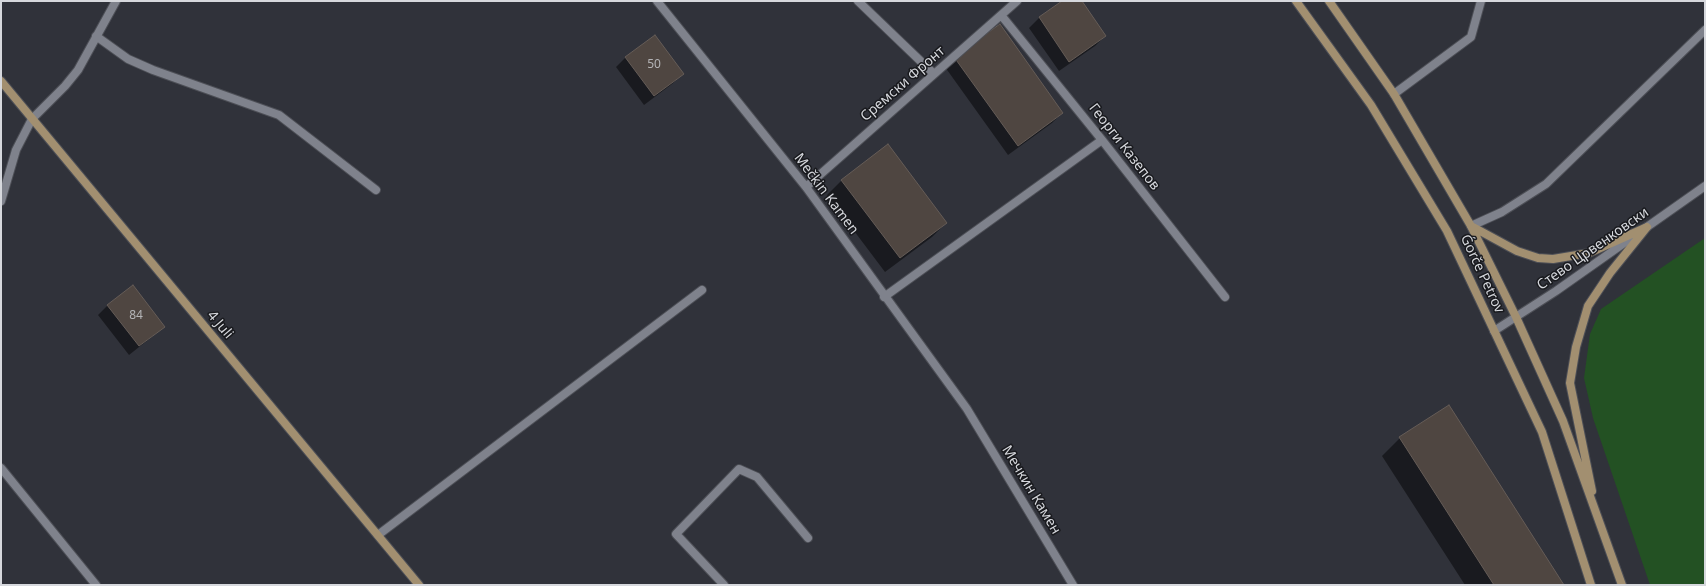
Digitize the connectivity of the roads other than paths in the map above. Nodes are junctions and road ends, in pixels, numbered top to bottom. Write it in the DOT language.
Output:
graph roads {
  1 [pos="116,1"];
  2 [pos="657,1"];
  3 [pos="858,1"];
  4 [pos="1016,1"];
  5 [pos="1296,1"];
  6 [pos="1329,1"];
  7 [pos="1481,1"];
  8 [pos="1001,15"];
  9 [pos="1705,30"];
  10 [pos="96,36"];
  11 [pos="934,74"];
  12 [pos="1,81"];
  13 [pos="1394,94"];
  14 [pos="32,119"];
  15 [pos="1102,140"];
  16 [pos="1705,186"];
  17 [pos="806,187"];
  18 [pos="376,190"];
  19 [pos="1,201"];
  20 [pos="1471,226"];
  21 [pos="1647,227"];
  22 [pos="702,290"];
  23 [pos="884,297"];
  24 [pos="1225,298"];
  25 [pos="1516,317"];
  26 [pos="1494,331"];
  27 [pos="1,468"];
  28 [pos="1599,523"];
  29 [pos="378,535"];
  30 [pos="808,538"];
  31 [pos="96,585"];
  32 [pos="419,585"];
  33 [pos="724,585"];
  34 [pos="1073,585"];
  35 [pos="1591,585"];
  36 [pos="1622,585"];
  1 -- 10 [label="street"];
  2 -- 17 [label="street, Mečkin Kamen"];
  3 -- 11 [label="street"];
  4 -- 8 [label="street, Сремски Фронт"];
  5 -- 26 [label="street, Ǵorče Petrov"];
  6 -- 13 [label="street, Ǵorče Petrov"];
  7 -- 13 [label="street"];
  8 -- 11 [label="street, Сремски Фронт"];
  8 -- 15 [label="street, Георги Казепов"];
  9 -- 20 [label="street"];
  10 -- 14 [label="street"];
  10 -- 18 [label="street"];
  11 -- 17 [label="street, Сремски Фронт"];
  12 -- 14 [label="street, 4 Juli"];
  13 -- 20 [label="street, Ǵorče Petrov"];
  14 -- 19 [label="street"];
  14 -- 29 [label="street, 4 Juli"];
  15 -- 23 [label="street"];
  15 -- 24 [label="street, Георги Казепов"];
  16 -- 21 [label="street, Стево Црвенковски"];
  17 -- 23 [label="street, Mečkin Kamen"];
  20 -- 21 [label="street"];
  20 -- 25 [label="street, Ǵorče Petrov"];
  21 -- 25 [label="street, Стево Црвенковски"];
  21 -- 28 [label="street"];
  22 -- 29 [label="street"];
  23 -- 34 [label="street, Мечкин Камен"];
  25 -- 26 [label="street, Стево Црвенковски"];
  25 -- 28 [label="street, Ǵorče Petrov"];
  26 -- 35 [label="street, Ǵorče Petrov"];
  27 -- 31 [label="street"];
  28 -- 36 [label="street, Ǵorče Petrov"];
  29 -- 32 [label="street, 4 Juli"];
  30 -- 33 [label="street"];
}
